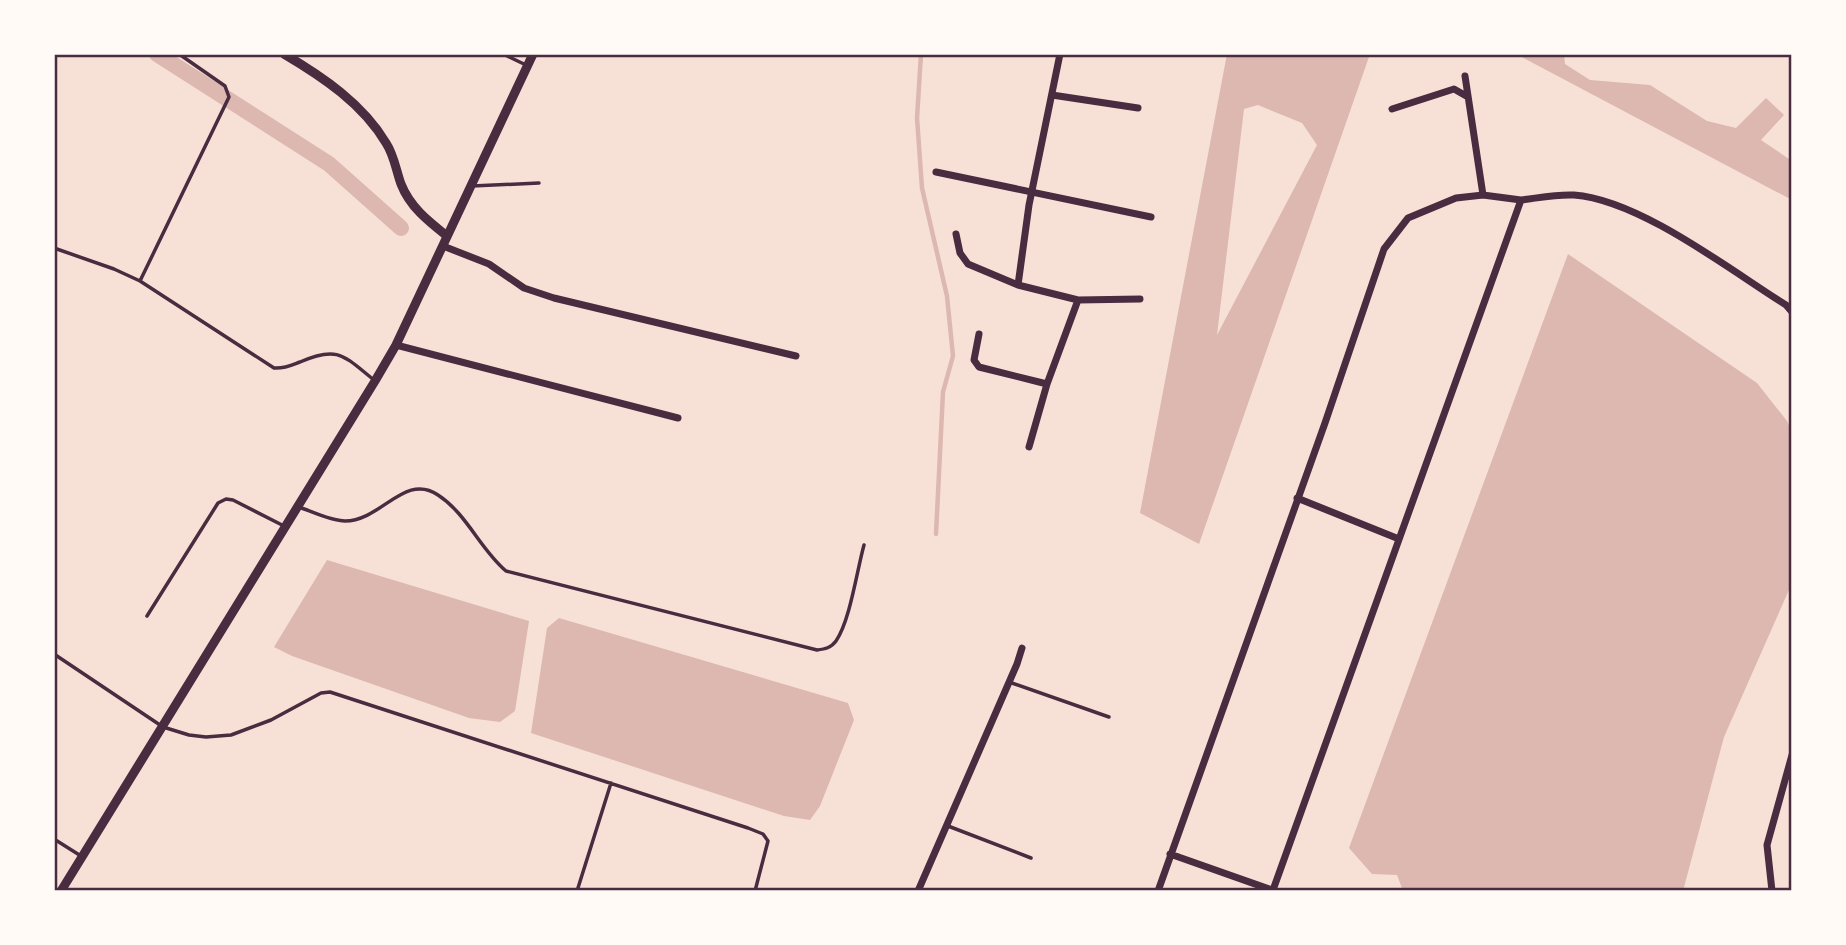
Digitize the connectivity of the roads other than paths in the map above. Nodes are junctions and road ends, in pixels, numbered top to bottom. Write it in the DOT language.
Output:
graph roads {
  1 [pos="179,54"];
  2 [pos="284,54"];
  3 [pos="503,54"];
  4 [pos="533,54"];
  5 [pos="1060,54"];
  6 [pos="528,66"];
  7 [pos="1465,76"];
  8 [pos="1052,95"];
  9 [pos="1468,97"];
  10 [pos="1138,108"];
  11 [pos="1392,109"];
  12 [pos="936,172"];
  13 [pos="539,183"];
  14 [pos="471,186"];
  15 [pos="1033,192"];
  16 [pos="1483,195"];
  17 [pos="1521,200"];
  18 [pos="1151,217"];
  19 [pos="956,234"];
  20 [pos="445,241"];
  21 [pos="54,248"];
  22 [pos="140,281"];
  23 [pos="1018,285"];
  24 [pos="1140,299"];
  25 [pos="1078,300"];
  26 [pos="1792,312"];
  27 [pos="979,334"];
  28 [pos="396,345"];
  29 [pos="796,356"];
  30 [pos="375,381"];
  31 [pos="1047,384"];
  32 [pos="678,418"];
  33 [pos="1030,447"];
  34 [pos="1297,498"];
  35 [pos="299,508"];
  36 [pos="286,527"];
  37 [pos="1399,539"];
  38 [pos="864,545"];
  39 [pos="146,616"];
  40 [pos="1022,648"];
  41 [pos="54,654"];
  42 [pos="1009,682"];
  43 [pos="1109,717"];
  44 [pos="163,727"];
  45 [pos="1792,755"];
  46 [pos="611,783"];
  47 [pos="948,826"];
  48 [pos="54,839"];
  49 [pos="1170,853"];
  50 [pos="83,857"];
  51 [pos="1031,858"];
  52 [pos="1274,890"];
  53 [pos="61,891"];
  54 [pos="578,891"];
  55 [pos="755,891"];
  56 [pos="918,891"];
  57 [pos="1158,891"];
  58 [pos="1772,891"];
  1 -- 22 [label="lane"];
  2 -- 20 [label="street"];
  3 -- 6 [label="lane"];
  4 -- 6 [label="street"];
  5 -- 8 [label="street"];
  6 -- 14 [label="street"];
  7 -- 9 [label="street"];
  8 -- 10 [label="street"];
  8 -- 15 [label="street"];
  9 -- 11 [label="street"];
  9 -- 16 [label="street"];
  12 -- 15 [label="street"];
  13 -- 14 [label="lane"];
  14 -- 20 [label="street"];
  15 -- 18 [label="street"];
  15 -- 23 [label="street"];
  16 -- 17 [label="street"];
  16 -- 34 [label="street"];
  17 -- 26 [label="street"];
  17 -- 37 [label="street"];
  19 -- 23 [label="street"];
  20 -- 28 [label="street"];
  20 -- 29 [label="street"];
  21 -- 22 [label="lane"];
  22 -- 30 [label="lane"];
  23 -- 25 [label="street"];
  24 -- 25 [label="street"];
  25 -- 31 [label="street"];
  27 -- 31 [label="street"];
  28 -- 30 [label="street"];
  28 -- 32 [label="street"];
  30 -- 35 [label="street"];
  31 -- 33 [label="street"];
  34 -- 37 [label="street"];
  34 -- 49 [label="street"];
  35 -- 36 [label="street"];
  35 -- 38 [label="lane"];
  36 -- 39 [label="lane"];
  36 -- 44 [label="street"];
  37 -- 52 [label="street"];
  40 -- 42 [label="street"];
  41 -- 44 [label="lane"];
  42 -- 43 [label="lane"];
  42 -- 47 [label="street"];
  44 -- 46 [label="lane"];
  44 -- 50 [label="street"];
  45 -- 58 [label="street"];
  46 -- 54 [label="lane"];
  46 -- 55 [label="lane"];
  47 -- 51 [label="lane"];
  47 -- 56 [label="street"];
  48 -- 50 [label="lane"];
  49 -- 52 [label="street"];
  49 -- 57 [label="street"];
  50 -- 53 [label="street"];
}
